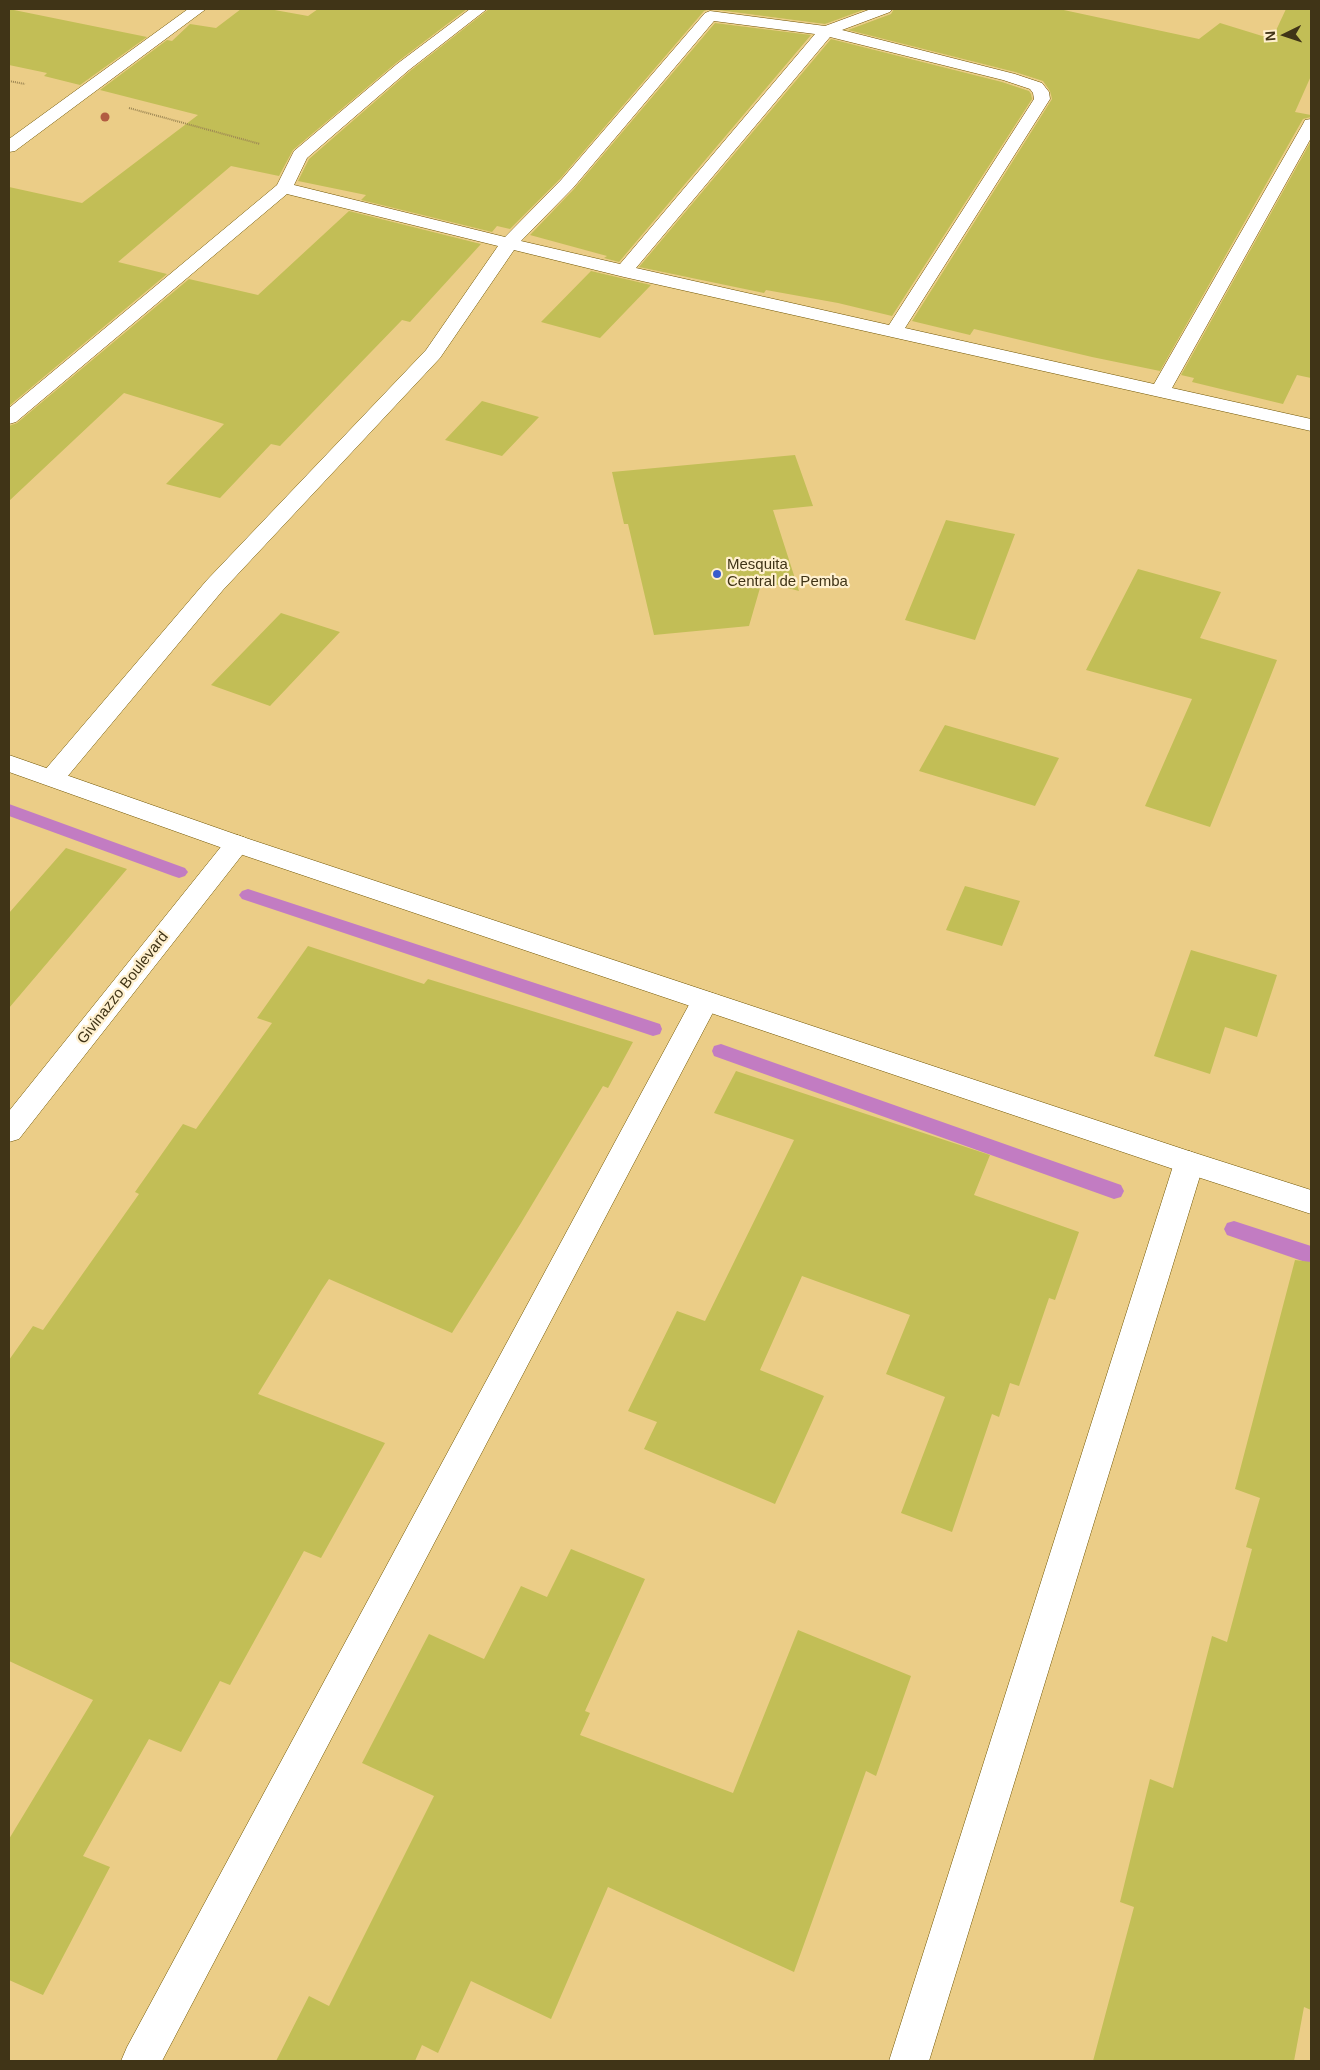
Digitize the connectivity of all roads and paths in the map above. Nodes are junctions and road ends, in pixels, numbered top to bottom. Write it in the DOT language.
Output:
graph roads {
  1 [pos="198,9"];
  2 [pos="479,9"];
  3 [pos="885,9"];
  4 [pos="826,31"];
  5 [pos="9,82"];
  6 [pos="79,94"];
  7 [pos="1311,124"];
  8 [pos="9,147"];
  9 [pos="300,155"];
  10 [pos="284,188"];
  11 [pos="509,243"];
  12 [pos="624,271"];
  13 [pos="894,331"];
  14 [pos="1160,391"];
  15 [pos="9,418"];
  16 [pos="1311,425"];
  17 [pos="9,763"];
  18 [pos="53,778"];
  19 [pos="237,844"];
  20 [pos="705,1001"];
  21 [pos="9,1131"];
  22 [pos="1190,1164"];
  23 [pos="1311,1202"];
  24 [pos="141,2061"];
  25 [pos="909,2061"];
  1 -- 6 [label="street"];
  2 -- 9 [label="street"];
  3 -- 4 [label="street"];
  4 -- 11 [label="street"];
  4 -- 12 [label="street"];
  4 -- 13 [label="street"];
  5 -- 6 [label="path"];
  6 -- 8 [label="street"];
  6 -- 9 [label="path"];
  7 -- 14 [label="street"];
  9 -- 10 [label="street"];
  10 -- 11 [label="street"];
  10 -- 15 [label="street"];
  11 -- 12 [label="street"];
  11 -- 18 [label="street"];
  12 -- 13 [label="street"];
  13 -- 14 [label="street"];
  14 -- 16 [label="street"];
  17 -- 18 [label="street"];
  18 -- 19 [label="street"];
  19 -- 20 [label="street"];
  19 -- 21 [label="street, Givinazzo Boulevard"];
  20 -- 22 [label="street"];
  20 -- 24 [label="street"];
  22 -- 23 [label="street"];
  22 -- 25 [label="street"];
}
